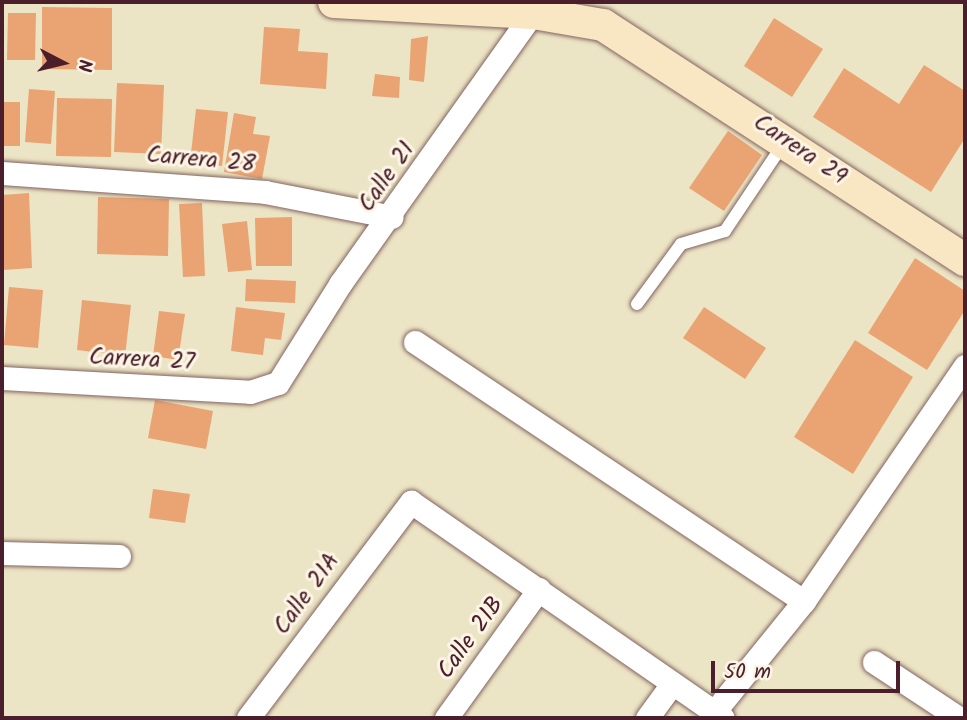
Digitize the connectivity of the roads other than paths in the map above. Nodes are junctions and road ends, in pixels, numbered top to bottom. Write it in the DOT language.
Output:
graph roads {
  1 [pos="334,2"];
  2 [pos="370,3"];
  3 [pos="536,7"];
  4 [pos="786,140"];
  5 [pos="2,173"];
  6 [pos="393,217"];
  7 [pos="965,260"];
  8 [pos="637,304"];
  9 [pos="415,342"];
  10 [pos="965,366"];
  11 [pos="2,378"];
  12 [pos="278,383"];
  13 [pos="2,553"];
  14 [pos="119,556"];
  15 [pos="539,589"];
  16 [pos="804,601"];
  17 [pos="874,662"];
  18 [pos="672,684"];
  19 [pos="718,715"];
  20 [pos="248,718"];
  21 [pos="446,718"];
  22 [pos="648,718"];
  23 [pos="959,718"];
  1 -- 2 [label="street, Carrera 29"];
  2 -- 3 [label="street, Carrera 29"];
  3 -- 4 [label="street, Carrera 29"];
  3 -- 6 [label="street, Calle 21"];
  4 -- 7 [label="street, Carrera 29"];
  4 -- 8 [label="lane"];
  5 -- 6 [label="street, Carrera 28"];
  6 -- 12 [label="street, Calle 21"];
  9 -- 16 [label="street"];
  10 -- 16 [label="street"];
  11 -- 12 [label="street, Carrera 27"];
  13 -- 14 [label="street"];
  15 -- 18 [label="street"];
  15 -- 20 [label="street, Calle 21A"];
  15 -- 21 [label="street, Calle 21B"];
  16 -- 19 [label="street"];
  17 -- 23 [label="street"];
  18 -- 19 [label="street"];
  18 -- 22 [label="street"];
}
